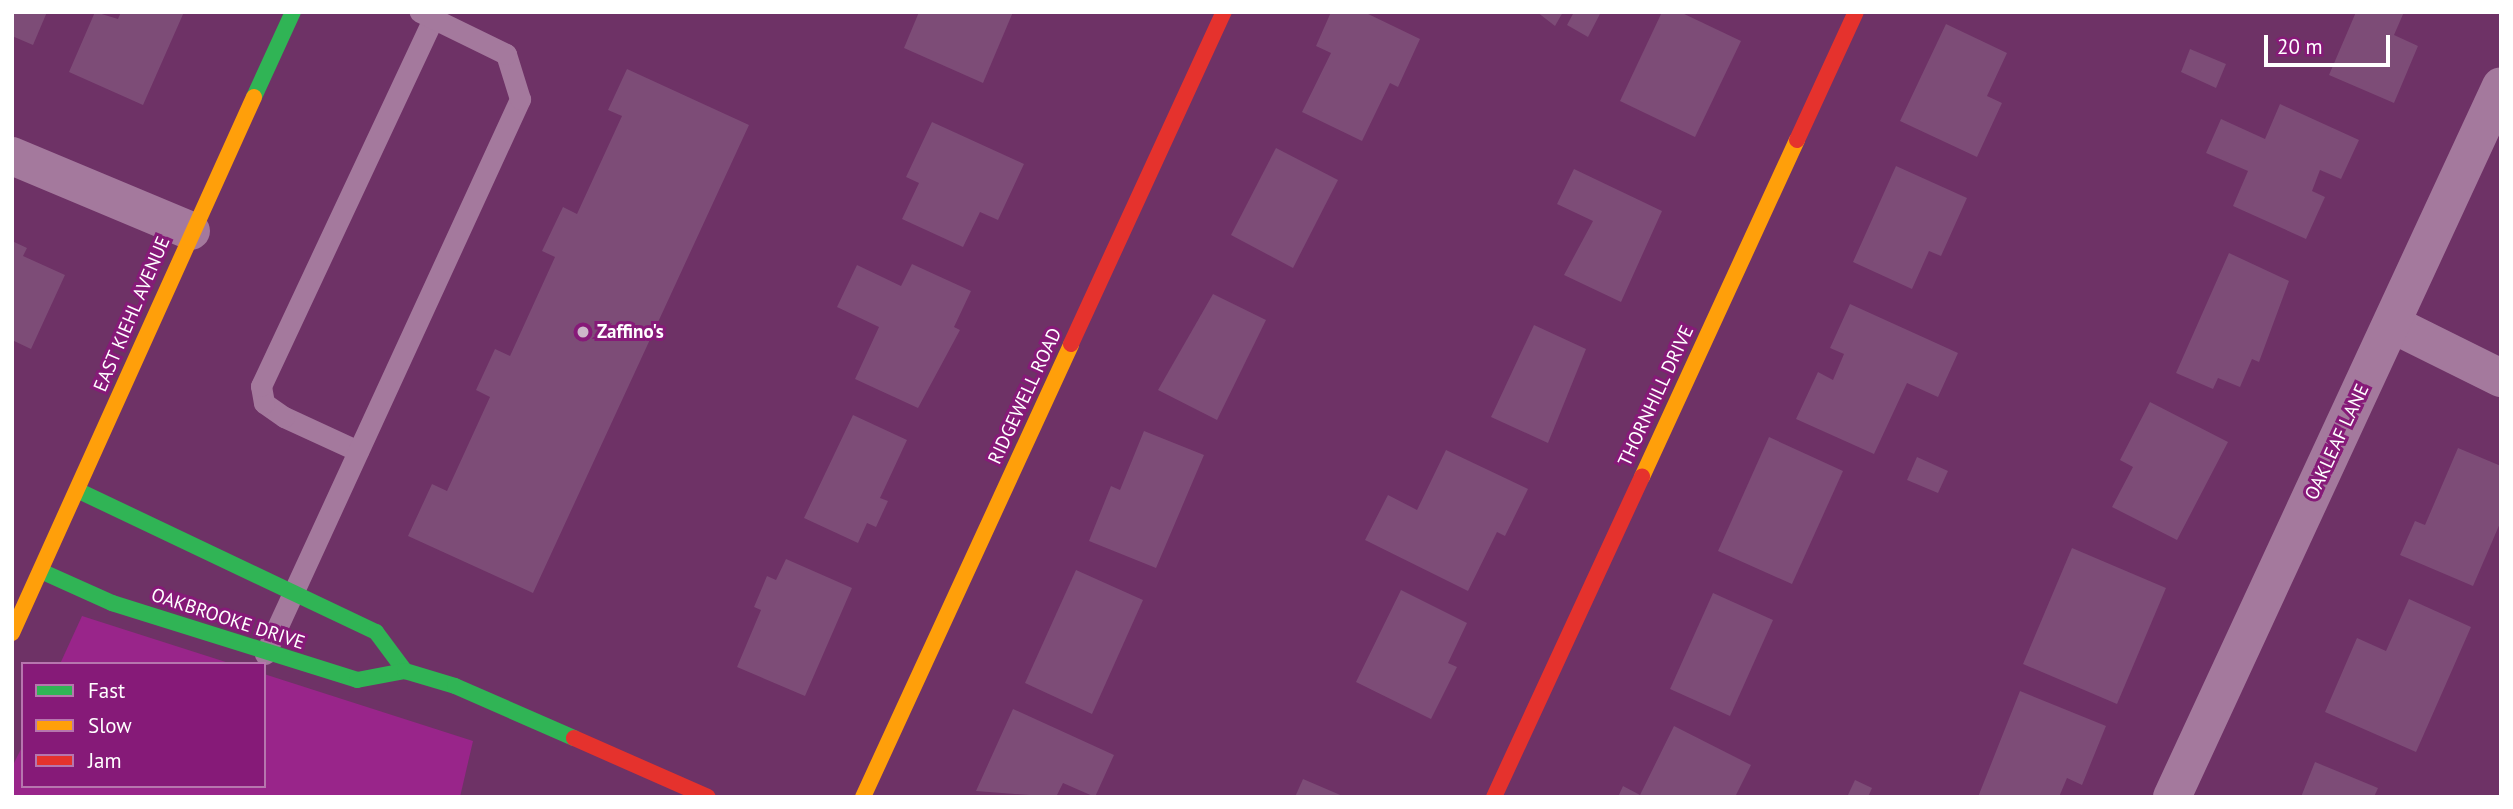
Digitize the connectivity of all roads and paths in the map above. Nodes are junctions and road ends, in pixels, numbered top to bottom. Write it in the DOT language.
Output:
graph roads {
  1 [pos="293,12"];
  2 [pos="1224,12"];
  3 [pos="1856,12"];
  4 [pos="426,15"];
  5 [pos="2501,86"];
  6 [pos="12,156"];
  7 [pos="191,231"];
  8 [pos="2392,324"];
  9 [pos="2501,377"];
  10 [pos="358,451"];
  11 [pos="79,491"];
  12 [pos="43,572"];
  13 [pos="293,592"];
  14 [pos="12,633"];
  15 [pos="265,654"];
  16 [pos="405,671"];
  17 [pos="708,797"];
  18 [pos="863,797"];
  19 [pos="1494,797"];
  20 [pos="2172,797"];
  1 -- 7 [label="street, EAST KIEHL AVENUE"];
  2 -- 18 [label="street, RIDGEWELL ROAD"];
  3 -- 19 [label="street, THORNHILL DRIVE"];
  4 -- 10 [label="lane"];
  4 -- 10 [label="lane"];
  5 -- 8 [label="street, OAKLEAF LANE"];
  6 -- 7 [label="street"];
  7 -- 11 [label="street, EAST KIEHL AVENUE"];
  8 -- 9 [label="street"];
  8 -- 20 [label="street, OAKLEAF LANE"];
  10 -- 13 [label="lane"];
  11 -- 12 [label="street, EAST KIEHL AVENUE"];
  11 -- 13 [label="street"];
  12 -- 14 [label="street, EAST KIEHL AVENUE"];
  12 -- 15 [label="street, OAKBROOKE DRIVE"];
  13 -- 15 [label="lane"];
  13 -- 16 [label="street"];
  15 -- 16 [label="street, OAKBROOKE DRIVE"];
  16 -- 17 [label="street, OAKBROOKE DRIVE"];
}
